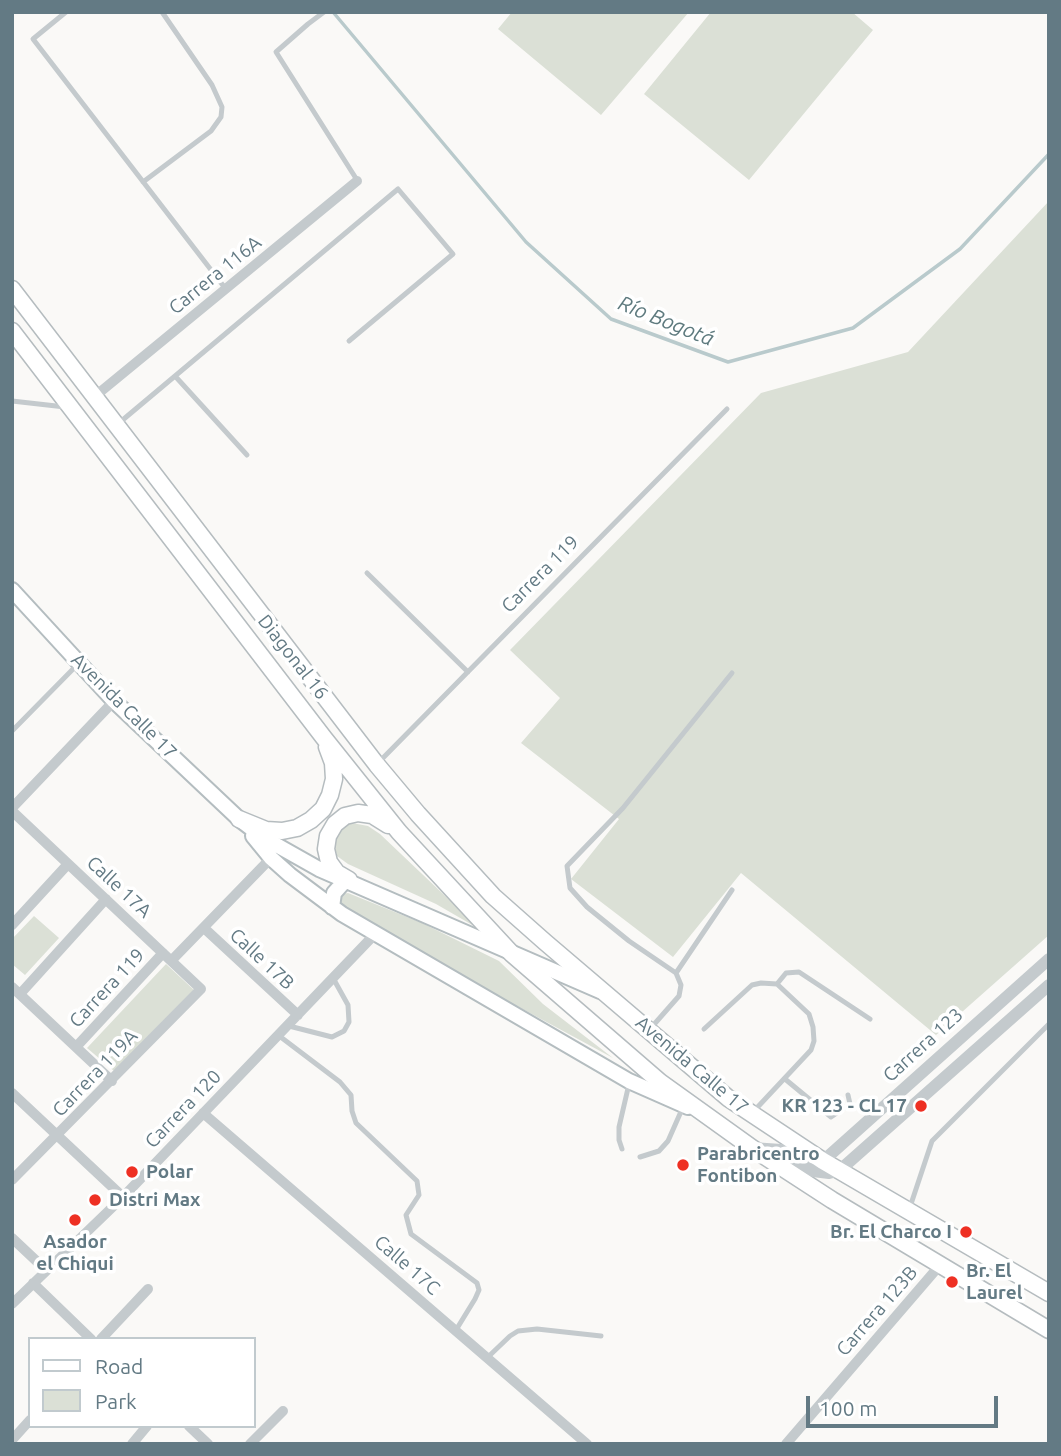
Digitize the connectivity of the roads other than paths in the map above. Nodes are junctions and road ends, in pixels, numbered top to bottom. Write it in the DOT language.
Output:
graph roads {
  1 [pos="65,12"];
  2 [pos="162,12"];
  3 [pos="324,12"];
  4 [pos="358,181"];
  5 [pos="143,182"];
  6 [pos="12,289"];
  7 [pos="226,289"];
  8 [pos="12,331"];
  9 [pos="349,341"];
  10 [pos="175,376"];
  11 [pos="94,397"];
  12 [pos="12,401"];
  13 [pos="71,408"];
  14 [pos="727,409"];
  15 [pos="116,425"];
  16 [pos="247,454"];
  17 [pos="367,573"];
  18 [pos="12,590"];
  19 [pos="79,663"];
  20 [pos="468,672"];
  21 [pos="732,673"];
  22 [pos="114,701"];
  23 [pos="12,731"];
  24 [pos="324,738"];
  25 [pos="377,765"];
  26 [pos="12,810"];
  27 [pos="239,819"];
  28 [pos="399,832"];
  29 [pos="271,858"];
  30 [pos="68,864"];
  31 [pos="349,880"];
  32 [pos="732,890"];
  33 [pos="106,899"];
  34 [pos="332,907"];
  35 [pos="12,925"];
  36 [pos="204,928"];
  37 [pos="375,933"];
  38 [pos="512,954"];
  39 [pos="167,957"];
  40 [pos="1049,959"];
  41 [pos="676,973"];
  42 [pos="333,978"];
  43 [pos="777,984"];
  44 [pos="1049,985"];
  45 [pos="201,989"];
  46 [pos="16,991"];
  47 [pos="608,995"];
  48 [pos="298,1015"];
  49 [pos="870,1019"];
  50 [pos="1049,1024"];
  51 [pos="287,1026"];
  52 [pos="704,1029"];
  53 [pos="650,1030"];
  54 [pos="278,1035"];
  55 [pos="76,1047"];
  56 [pos="785,1079"];
  57 [pos="112,1081"];
  58 [pos="629,1081"];
  59 [pos="848,1095"];
  60 [pos="17,1097"];
  61 [pos="690,1107"];
  62 [pos="12,1110"];
  63 [pos="203,1113"];
  64 [pos="751,1114"];
  65 [pos="58,1136"];
  66 [pos="752,1147"];
  67 [pos="622,1149"];
  68 [pos="640,1157"];
  69 [pos="823,1161"];
  70 [pos="840,1170"];
  71 [pos="12,1180"];
  72 [pos="123,1197"];
  73 [pos="909,1211"];
  74 [pos="12,1238"];
  75 [pos="940,1265"];
  76 [pos="46,1270"];
  77 [pos="33,1283"];
  78 [pos="148,1289"];
  79 [pos="1049,1293"];
  80 [pos="12,1304"];
  81 [pos="456,1330"];
  82 [pos="1049,1330"];
  83 [pos="601,1336"];
  84 [pos="89,1337"];
  85 [pos="103,1337"];
  86 [pos="488,1357"];
  87 [pos="282,1411"];
  88 [pos="28,1422"];
  89 [pos="145,1428"];
  90 [pos="191,1428"];
  91 [pos="12,1440"];
  92 [pos="132,1444"];
  93 [pos="208,1444"];
  94 [pos="250,1444"];
  95 [pos="587,1444"];
  96 [pos="786,1444"];
  1 -- 5 [label="lane"];
  2 -- 5 [label="lane"];
  3 -- 4 [label="lane"];
  4 -- 7 [label="street, Carrera 116A"];
  5 -- 7 [label="lane"];
  6 -- 11 [label="main road, Diagonal 16"];
  7 -- 11 [label="street, Carrera 116A"];
  8 -- 13 [label="main road, Diagonal 16"];
  9 -- 10 [label="lane"];
  10 -- 15 [label="lane"];
  10 -- 16 [label="lane"];
  11 -- 15 [label="main road, Diagonal 16"];
  12 -- 13 [label="lane"];
  13 -- 24 [label="main road, Diagonal 16"];
  14 -- 20 [label="lane, Carrera 119"];
  15 -- 25 [label="main road, Diagonal 16"];
  17 -- 20 [label="lane"];
  18 -- 19 [label="main road, Avenida Calle 17"];
  19 -- 22 [label="main road, Avenida Calle 17"];
  19 -- 23 [label="lane"];
  20 -- 25 [label="lane, Carrera 119"];
  21 -- 41 [label="lane"];
  22 -- 26 [label="street"];
  22 -- 27 [label="main road, Avenida Calle 17"];
  24 -- 27 [label="main road"];
  24 -- 28 [label="main road, Diagonal 16"];
  25 -- 47 [label="main road, Diagonal 16"];
  26 -- 30 [label="street, Calle 17A"];
  27 -- 29 [label="main road, Avenida Calle 17"];
  27 -- 31 [label="main road, Avenida Calle 17"];
  28 -- 31 [label="main road"];
  28 -- 38 [label="main road, Diagonal 16"];
  29 -- 34 [label="main road, Avenida Calle 17"];
  29 -- 36 [label="street, Carrera 119"];
  30 -- 33 [label="street, Calle 17A"];
  30 -- 35 [label="street"];
  31 -- 34 [label="main road"];
  31 -- 38 [label="main road, Avenida Calle 17"];
  32 -- 41 [label="lane"];
  33 -- 39 [label="street, Calle 17A"];
  33 -- 46 [label="street"];
  34 -- 37 [label="main road, Avenida Calle 17"];
  36 -- 39 [label="street, Carrera 119"];
  36 -- 48 [label="street, Calle 17B"];
  37 -- 42 [label="street, Carrera 120"];
  37 -- 58 [label="main road, Avenida Calle 17"];
  38 -- 47 [label="main road, Avenida Calle 17"];
  38 -- 61 [label="main road, Avenida Calle 17"];
  39 -- 45 [label="street, Calle 17A"];
  39 -- 55 [label="street, Carrera 119"];
  40 -- 69 [label="street, Carrera 123"];
  41 -- 53 [label="lane"];
  42 -- 48 [label="street, Carrera 120"];
  42 -- 51 [label="lane"];
  43 -- 49 [label="lane"];
  43 -- 52 [label="lane"];
  43 -- 56 [label="lane"];
  44 -- 70 [label="street, Carrera 123"];
  45 -- 57 [label="street, Carrera 119A"];
  46 -- 55 [label="street"];
  47 -- 53 [label="main road, Avenida Calle 17"];
  48 -- 51 [label="street, Carrera 120"];
  50 -- 73 [label="lane"];
  51 -- 54 [label="street, Carrera 120"];
  53 -- 64 [label="main road, Avenida Calle 17"];
  54 -- 63 [label="street, Carrera 120"];
  54 -- 81 [label="lane"];
  55 -- 57 [label="street"];
  56 -- 59 [label="lane"];
  56 -- 64 [label="lane"];
  57 -- 65 [label="street, Carrera 119A"];
  58 -- 61 [label="main road, Avenida Calle 17"];
  58 -- 67 [label="lane"];
  60 -- 62 [label="street"];
  60 -- 65 [label="street"];
  61 -- 66 [label="main road, Avenida Calle 17"];
  61 -- 68 [label="lane"];
  63 -- 72 [label="street, Carrera 120"];
  63 -- 81 [label="street, Calle 17C"];
  64 -- 69 [label="main road, Avenida Calle 17"];
  65 -- 71 [label="street, Carrera 119A"];
  65 -- 72 [label="street"];
  66 -- 70 [label="street"];
  66 -- 75 [label="main road, Avenida Calle 17"];
  69 -- 70 [label="main road, Avenida Calle 17"];
  70 -- 73 [label="main road, Avenida Calle 17"];
  72 -- 76 [label="street, Carrera 120"];
  73 -- 79 [label="main road, Avenida Calle 17"];
  74 -- 76 [label="street"];
  75 -- 82 [label="main road, Avenida Calle 17"];
  75 -- 96 [label="street, Carrera 123B"];
  76 -- 77 [label="street, Carrera 120"];
  77 -- 80 [label="street, Carrera 120"];
  77 -- 84 [label="street"];
  78 -- 85 [label="street"];
  81 -- 86 [label="street, Calle 17C"];
  83 -- 86 [label="lane"];
  86 -- 95 [label="street, Calle 17C"];
  87 -- 94 [label="street"];
  88 -- 91 [label="street"];
  89 -- 92 [label="street"];
  90 -- 93 [label="street"];
}
